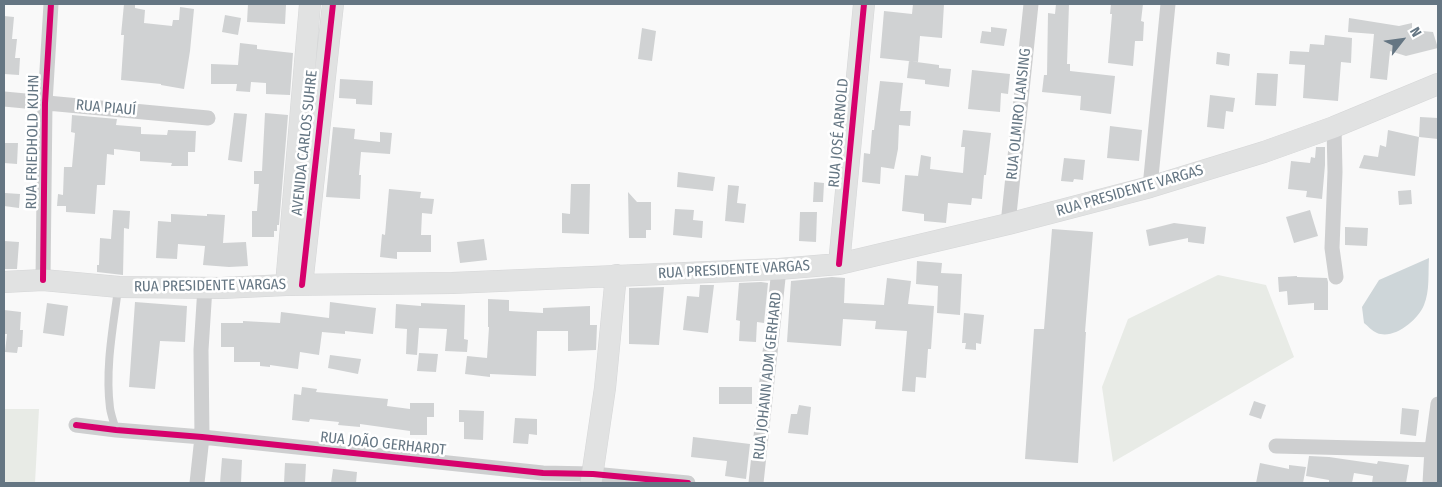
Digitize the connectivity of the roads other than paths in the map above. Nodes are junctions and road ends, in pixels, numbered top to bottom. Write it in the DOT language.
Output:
graph roads {
  1 [pos="51,4"];
  2 [pos="310,4"];
  3 [pos="333,4"];
  4 [pos="864,4"];
  5 [pos="1031,4"];
  6 [pos="1168,4"];
  7 [pos="1438,84"];
  8 [pos="4,99"];
  9 [pos="45,103"];
  10 [pos="208,118"];
  11 [pos="1334,127"];
  12 [pos="1150,187"];
  13 [pos="1008,224"];
  14 [pos="839,264"];
  15 [pos="779,269"];
  16 [pos="616,275"];
  17 [pos="1336,277"];
  18 [pos="43,280"];
  19 [pos="4,282"];
  20 [pos="294,285"];
  21 [pos="119,287"];
  22 [pos="205,287"];
  23 [pos="1438,404"];
  24 [pos="76,425"];
  25 [pos="116,430"];
  26 [pos="202,437"];
  27 [pos="1276,446"];
  28 [pos="1435,450"];
  29 [pos="592,479"];
  30 [pos="197,483"];
  31 [pos="688,483"];
  32 [pos="756,483"];
  33 [pos="1430,483"];
  1 -- 9 [label="street, RUA FRIEDHOLD KUHN"];
  2 -- 20 [label="main road, AVENIDA CARLOS SUHRE"];
  3 -- 20 [label="main road, AVENIDA CARLOS SUHRE"];
  4 -- 14 [label="main road, RUA JOSÉ ARNOLD"];
  5 -- 13 [label="street, RUA OLMIRO LANSING"];
  6 -- 12 [label="street"];
  7 -- 11 [label="main road, RUA PRESIDENTE VARGAS"];
  8 -- 9 [label="street, RUA PIAUÍ"];
  9 -- 10 [label="street, RUA PIAUÍ"];
  9 -- 18 [label="street, RUA FRIEDHOLD KUHN"];
  11 -- 12 [label="main road, RUA PRESIDENTE VARGAS"];
  11 -- 17 [label="street"];
  12 -- 13 [label="main road, RUA PRESIDENTE VARGAS"];
  13 -- 14 [label="main road, RUA PRESIDENTE VARGAS"];
  14 -- 15 [label="main road, RUA PRESIDENTE VARGAS"];
  15 -- 16 [label="main road, RUA PRESIDENTE VARGAS"];
  15 -- 32 [label="street, RUA JOHANN ADM GERHARD"];
  16 -- 20 [label="main road, RUA PRESIDENTE VARGAS"];
  16 -- 29 [label="main road"];
  18 -- 19 [label="main road, RUA PRESIDENTE VARGAS"];
  18 -- 21 [label="main road, RUA PRESIDENTE VARGAS"];
  20 -- 22 [label="main road, RUA PRESIDENTE VARGAS"];
  21 -- 22 [label="main road, RUA PRESIDENTE VARGAS"];
  21 -- 25 [label="lane"];
  22 -- 26 [label="street"];
  23 -- 28 [label="street"];
  24 -- 25 [label="street, RUA JOÃO GERHARDT"];
  25 -- 26 [label="street, RUA JOÃO GERHARDT"];
  26 -- 29 [label="street, RUA JOÃO GERHARDT"];
  26 -- 30 [label="street"];
  27 -- 28 [label="street"];
  28 -- 33 [label="street"];
  29 -- 31 [label="street, RUA JOÃO GERHARDT"];
}
